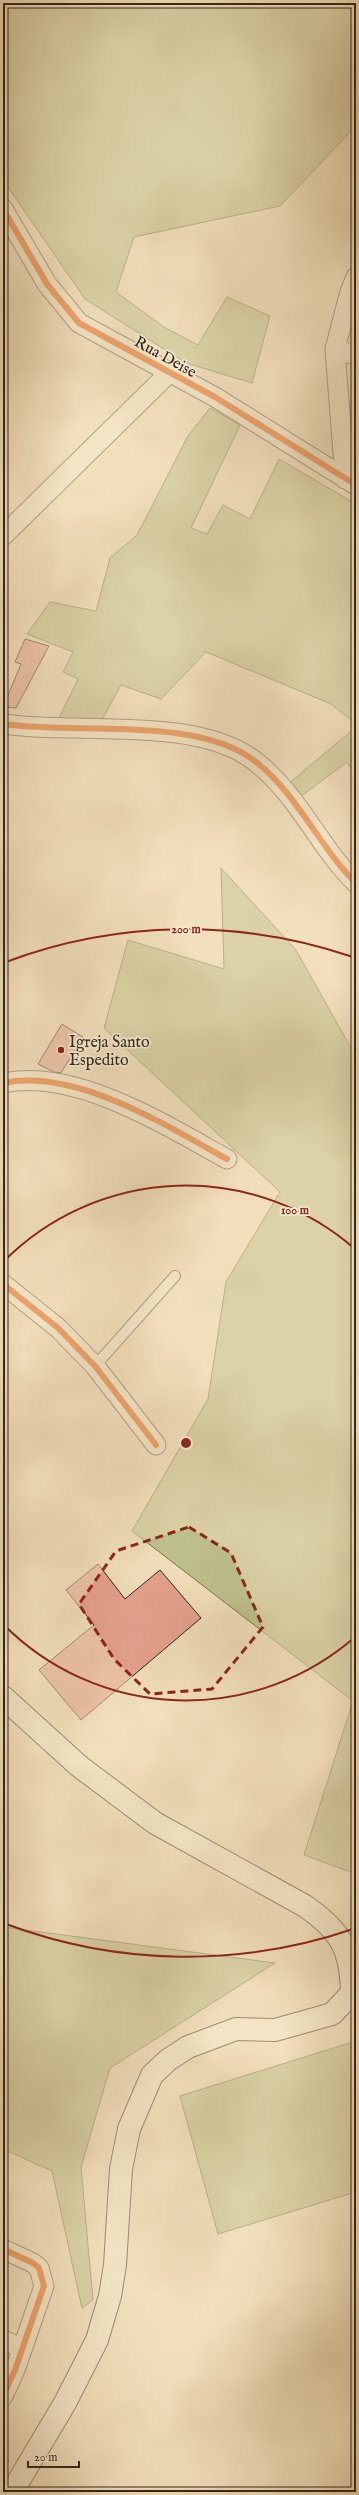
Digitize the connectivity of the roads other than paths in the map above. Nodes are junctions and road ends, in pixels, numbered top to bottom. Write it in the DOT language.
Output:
graph roads {
  1 [pos="3,210"];
  2 [pos="356,277"];
  3 [pos="335,349"];
  4 [pos="356,355"];
  5 [pos="170,372"];
  6 [pos="351,482"];
  7 [pos="3,536"];
  8 [pos="5,729"];
  9 [pos="356,883"];
  10 [pos="3,1083"];
  11 [pos="227,1159"];
  12 [pos="174,1276"];
  13 [pos="3,1284"];
  14 [pos="95,1366"];
  15 [pos="156,1445"];
  16 [pos="3,1697"];
  17 [pos="354,1991"];
  18 [pos="3,2248"];
  19 [pos="3,2340"];
  20 [pos="21,2348"];
  21 [pos="3,2396"];
  22 [pos="12,2492"];
  1 -- 5 [label="street, Rua Deise"];
  2 -- 3 [label="street"];
  3 -- 4 [label="street"];
  3 -- 6 [label="street"];
  5 -- 6 [label="street, Rua Deise"];
  5 -- 7 [label="street"];
  8 -- 9 [label="street"];
  10 -- 11 [label="street"];
  12 -- 14 [label="lane"];
  13 -- 14 [label="street"];
  14 -- 15 [label="street"];
  16 -- 17 [label="main road"];
  17 -- 22 [label="main road"];
  18 -- 20 [label="street"];
  19 -- 20 [label="street"];
  20 -- 21 [label="street"];
}
